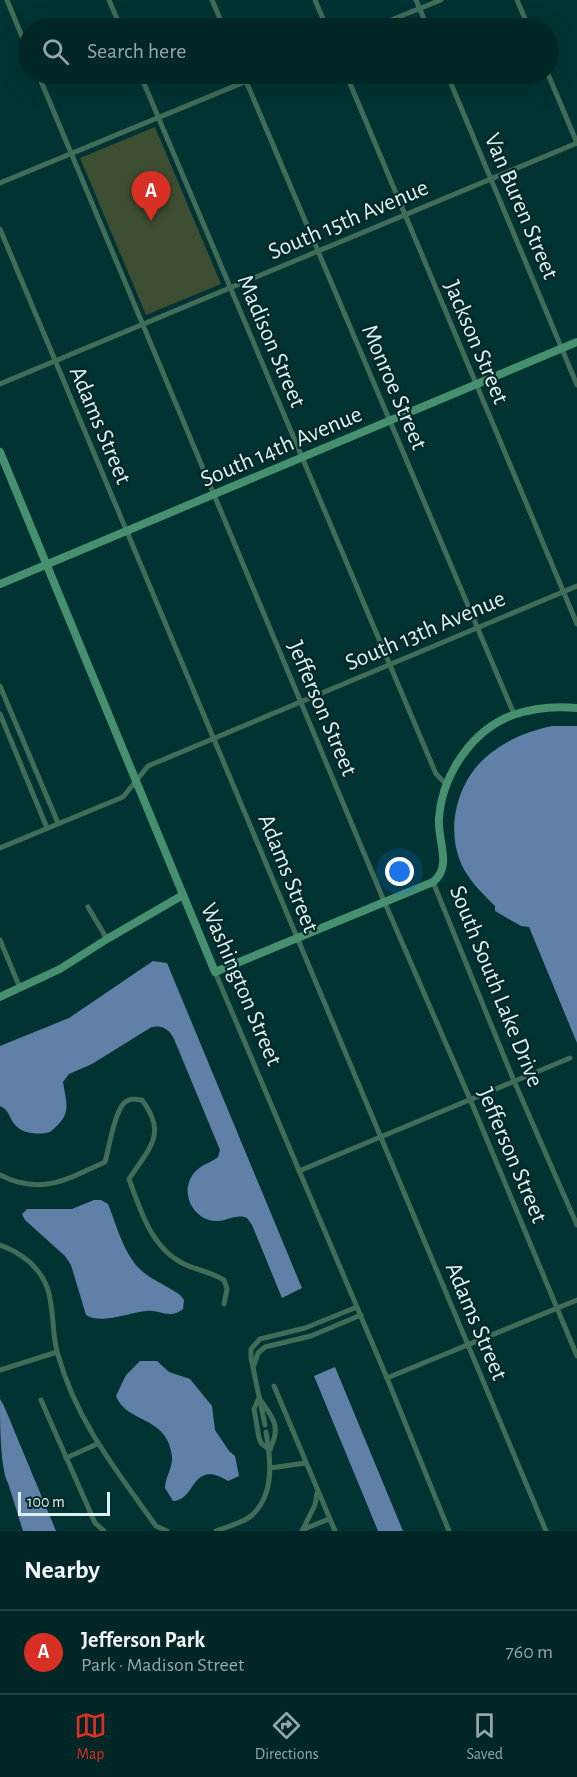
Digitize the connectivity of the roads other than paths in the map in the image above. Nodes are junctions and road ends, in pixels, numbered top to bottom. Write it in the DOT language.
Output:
graph roads {
  1 [pos="7,0"];
  2 [pos="109,0"];
  3 [pos="212,0"];
  4 [pos="315,0"];
  5 [pos="416,0"];
  6 [pos="441,0"];
  7 [pos="517,0"];
  8 [pos="419,9"];
  9 [pos="117,18"];
  10 [pos="220,18"];
  11 [pos="323,18"];
  12 [pos="396,18"];
  13 [pos="423,18"];
  14 [pos="525,18"];
  15 [pos="18,27"];
  16 [pos="42,84"];
  17 [pos="144,84"];
  18 [pos="239,84"];
  19 [pos="247,84"];
  20 [pos="350,84"];
  21 [pos="451,84"];
  22 [pos="552,84"];
  23 [pos="159,118"];
  24 [pos="577,143"];
  25 [pos="72,154"];
  26 [pos="491,179"];
  27 [pos="0,183"];
  28 [pos="404,215"];
  29 [pos="0,229"];
  30 [pos="318,251"];
  31 [pos="230,288"];
  32 [pos="143,325"];
  33 [pos="577,342"];
  34 [pos="562,348"];
  35 [pos="55,362"];
  36 [pos="0,384"];
  37 [pos="476,385"];
  38 [pos="577,385"];
  39 [pos="390,422"];
  40 [pos="0,452"];
  41 [pos="301,458"];
  42 [pos="214,495"];
  43 [pos="127,532"];
  44 [pos="48,564"];
  45 [pos="0,584"];
  46 [pos="577,586"];
  47 [pos="563,592"];
  48 [pos="577,624"];
  49 [pos="478,627"];
  50 [pos="389,664"];
  51 [pos="0,686"];
  52 [pos="301,701"];
  53 [pos="577,708"];
  54 [pos="0,714"];
  55 [pos="514,714"];
  56 [pos="214,738"];
  57 [pos="135,782"];
  58 [pos="446,783"];
  59 [pos="58,823"];
  60 [pos="47,828"];
  61 [pos="0,848"];
  62 [pos="433,882"];
  63 [pos="183,895"];
  64 [pos="384,901"];
  65 [pos="88,907"];
  66 [pos="296,938"];
  67 [pos="107,939"];
  68 [pos="0,940"];
  69 [pos="215,972"];
  70 [pos="20,988"];
  71 [pos="0,997"];
  72 [pos="570,1058"];
  73 [pos="514,1081"];
  74 [pos="470,1099"];
  75 [pos="380,1137"];
  76 [pos="300,1171"];
  77 [pos="0,1175"];
  78 [pos="577,1225"];
  79 [pos="0,1245"];
  80 [pos="577,1300"];
  81 [pos="224,1304"];
  82 [pos="357,1307"];
  83 [pos="557,1308"];
  84 [pos="361,1315"];
  85 [pos="467,1345"];
  86 [pos="57,1352"];
  87 [pos="577,1356"];
  88 [pos="254,1365"];
  89 [pos="0,1370"];
  90 [pos="387,1378"];
  91 [pos="274,1386"];
  92 [pos="259,1397"];
  93 [pos="41,1400"];
  94 [pos="97,1444"];
  95 [pos="270,1450"];
  96 [pos="66,1458"];
  97 [pos="306,1463"];
  98 [pos="270,1468"];
  99 [pos="318,1491"];
  100 [pos="329,1519"];
  101 [pos="303,1530"];
  102 [pos="104,1531"];
  103 [pos="166,1531"];
  104 [pos="216,1531"];
  105 [pos="335,1531"];
  106 [pos="449,1531"];
  107 [pos="546,1531"];
  1 -- 15 [label="street"];
  2 -- 9 [label="street"];
  3 -- 10 [label="street"];
  4 -- 11 [label="street"];
  5 -- 8 [label="street"];
  6 -- 8 [label="street"];
  7 -- 14 [label="street"];
  8 -- 12 [label="street"];
  8 -- 13 [label="street"];
  16 -- 25 [label="street, Jefferson Street"];
  17 -- 23 [label="street, Madison Street"];
  18 -- 23 [label="street"];
  19 -- 30 [label="street, Monroe Street"];
  20 -- 28 [label="street, Jackson Street"];
  21 -- 26 [label="street, Van Buren Street"];
  22 -- 24 [label="street"];
  23 -- 25 [label="street"];
  23 -- 31 [label="street, Madison Street"];
  24 -- 26 [label="street, South 15th Avenue"];
  25 -- 27 [label="street"];
  25 -- 32 [label="street, Jefferson Street"];
  26 -- 28 [label="street, South 15th Avenue"];
  26 -- 34 [label="street, Van Buren Street"];
  28 -- 30 [label="street, South 15th Avenue"];
  28 -- 37 [label="street, Jackson Street"];
  29 -- 35 [label="street, Adams Street"];
  30 -- 31 [label="street, South 15th Avenue"];
  30 -- 39 [label="street, Monroe Street"];
  31 -- 32 [label="street, South 15th Avenue"];
  31 -- 41 [label="street, Madison Street"];
  32 -- 35 [label="street, South 15th Avenue"];
  32 -- 42 [label="street, Jefferson Street"];
  33 -- 34 [label="street, South 14th Avenue"];
  34 -- 37 [label="street, South 14th Avenue"];
  34 -- 38 [label="street, Van Buren Street"];
  35 -- 36 [label="street, South 15th Avenue"];
  35 -- 43 [label="street, Adams Street"];
  37 -- 39 [label="street, South 14th Avenue"];
  37 -- 47 [label="street, Jackson Street"];
  39 -- 41 [label="street, South 14th Avenue"];
  39 -- 49 [label="street, Monroe Street"];
  40 -- 44 [label="street, Washington Street"];
  41 -- 42 [label="street, South 14th Avenue"];
  41 -- 50 [label="street, Madison Street"];
  42 -- 43 [label="street, South 14th Avenue"];
  42 -- 52 [label="street, Jefferson Street"];
  43 -- 44 [label="street, South 14th Avenue"];
  43 -- 56 [label="street, Adams Street"];
  44 -- 45 [label="street, South 14th Avenue"];
  44 -- 57 [label="street, Washington Street"];
  46 -- 47 [label="street, South 13th Avenue"];
  47 -- 48 [label="street, Jackson Street"];
  47 -- 49 [label="street, South 13th Avenue"];
  49 -- 50 [label="street, South 13th Avenue"];
  49 -- 55 [label="street, Monroe Street"];
  50 -- 52 [label="street, South 13th Avenue"];
  50 -- 58 [label="street, Madison Street"];
  51 -- 59 [label="street"];
  52 -- 56 [label="street, South 13th Avenue"];
  52 -- 64 [label="street, Jefferson Street"];
  53 -- 55 [label="street"];
  54 -- 60 [label="street"];
  55 -- 58 [label="street, South South Lake Drive"];
  56 -- 57 [label="street, South 13th Avenue"];
  56 -- 66 [label="street, Adams Street"];
  57 -- 59 [label="street, South 13th Avenue"];
  57 -- 63 [label="street, Washington Street"];
  58 -- 62 [label="street, South South Lake Drive"];
  59 -- 60 [label="street, South 13th Avenue"];
  60 -- 61 [label="street, South 13th Avenue"];
  62 -- 64 [label="street"];
  62 -- 73 [label="street, South South Lake Drive"];
  63 -- 67 [label="street"];
  63 -- 69 [label="street, Washington Street"];
  64 -- 66 [label="street"];
  64 -- 74 [label="street, Jefferson Street"];
  65 -- 67 [label="street"];
  66 -- 69 [label="street"];
  66 -- 75 [label="street, Adams Street"];
  67 -- 70 [label="street"];
  68 -- 70 [label="street"];
  69 -- 76 [label="street, Washington Street"];
  70 -- 71 [label="street"];
  72 -- 73 [label="street"];
  73 -- 74 [label="street"];
  73 -- 78 [label="street, South South Lake Drive"];
  74 -- 75 [label="street"];
  74 -- 83 [label="street, Jefferson Street"];
  75 -- 76 [label="street"];
  75 -- 85 [label="street, Adams Street"];
  76 -- 82 [label="street, Washington Street"];
  77 -- 81 [label="street"];
  79 -- 86 [label="street"];
  80 -- 83 [label="street"];
  82 -- 84 [label="street, Washington Street"];
  82 -- 88 [label="street"];
  83 -- 85 [label="street"];
  83 -- 87 [label="street, Jefferson Street"];
  84 -- 88 [label="street"];
  84 -- 90 [label="street, Washington Street"];
  85 -- 90 [label="street"];
  85 -- 107 [label="street, Adams Street"];
  86 -- 89 [label="street"];
  86 -- 94 [label="street"];
  88 -- 92 [label="street"];
  90 -- 106 [label="street, Washington Street"];
  91 -- 97 [label="street"];
  92 -- 95 [label="street"];
  92 -- 95 [label="street"];
  92 -- 95 [label="street"];
  93 -- 96 [label="street"];
  94 -- 96 [label="street"];
  94 -- 103 [label="street"];
  95 -- 98 [label="street"];
  96 -- 102 [label="street"];
  97 -- 98 [label="street"];
  97 -- 99 [label="street"];
  98 -- 104 [label="street"];
  99 -- 100 [label="street"];
  99 -- 101 [label="street"];
  100 -- 101 [label="street"];
  100 -- 105 [label="street"];
}
